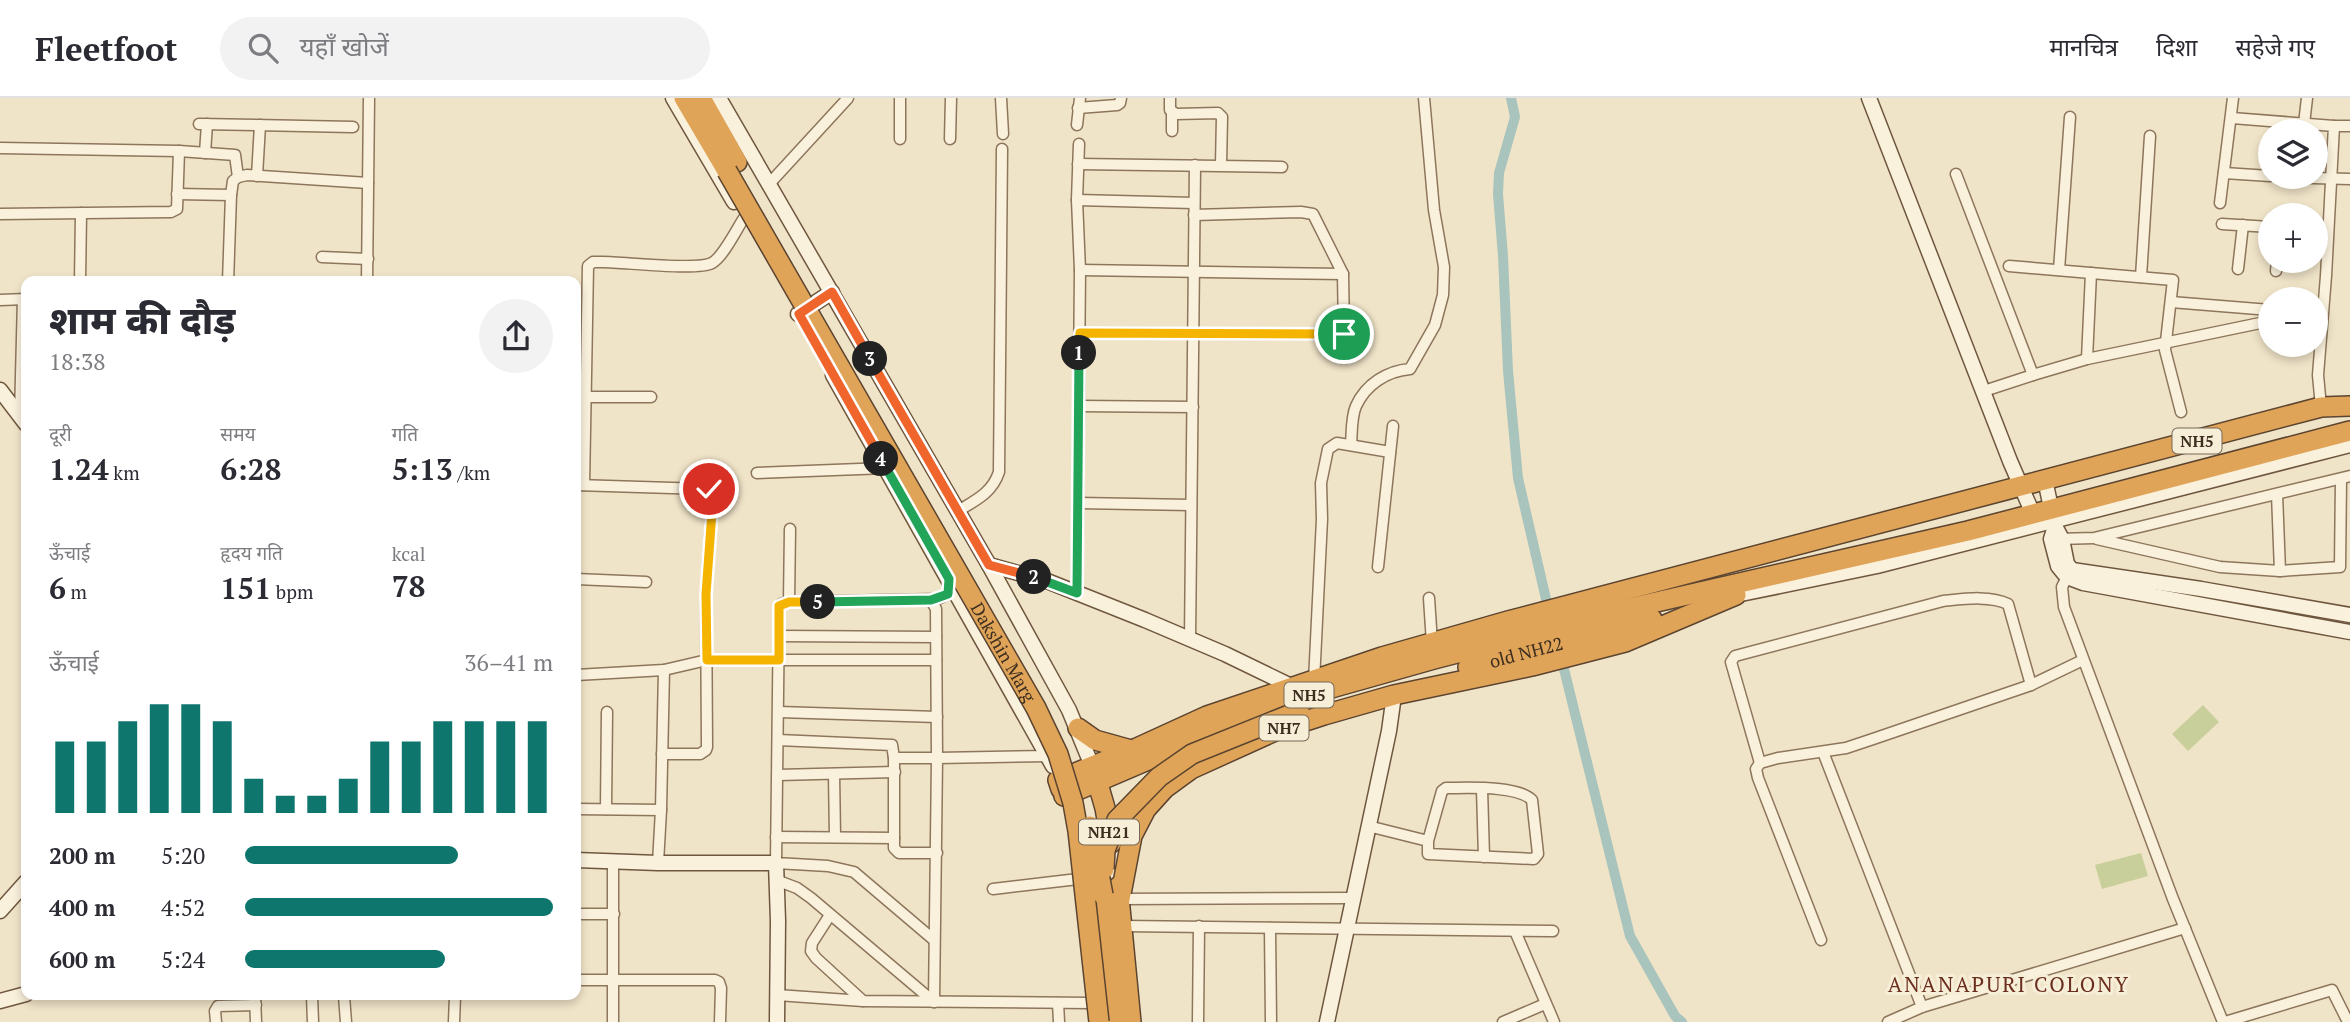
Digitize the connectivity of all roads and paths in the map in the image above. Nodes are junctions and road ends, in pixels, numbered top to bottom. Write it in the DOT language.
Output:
graph roads {
  1 [pos="369,98"];
  2 [pos="673,98"];
  3 [pos="684,98"];
  4 [pos="701,98"];
  5 [pos="719,98"];
  6 [pos="901,98"];
  7 [pos="951,98"];
  8 [pos="1001,98"];
  9 [pos="1121,98"];
  10 [pos="1170,98"];
  11 [pos="1424,98"];
  12 [pos="1869,98"];
  13 [pos="2233,98"];
  14 [pos="2307,98"];
  15 [pos="841,101"];
  16 [pos="1079,103"];
  17 [pos="1172,112"];
  18 [pos="2070,117"];
  19 [pos="2232,118"];
  20 [pos="2305,119"];
  21 [pos="2258,120"];
  22 [pos="260,125"];
  23 [pos="1077,125"];
  24 [pos="2328,126"];
  25 [pos="2334,126"];
  26 [pos="2350,126"];
  27 [pos="353,127"];
  28 [pos="1172,131"];
  29 [pos="1003,134"];
  30 [pos="2150,136"];
  31 [pos="900,139"];
  32 [pos="950,139"];
  33 [pos="1079,144"];
  34 [pos="0,148"];
  35 [pos="1002,149"];
  36 [pos="179,151"];
  37 [pos="205,153"];
  38 [pos="1078,164"];
  39 [pos="1195,165"];
  40 [pos="1221,165"];
  41 [pos="732,166"];
  42 [pos="1282,167"];
  43 [pos="2224,173"];
  44 [pos="1956,174"];
  45 [pos="2258,175"];
  46 [pos="257,176"];
  47 [pos="238,177"];
  48 [pos="2328,178"];
  49 [pos="2332,178"];
  50 [pos="2350,179"];
  51 [pos="368,183"];
  52 [pos="769,184"];
  53 [pos="177,194"];
  54 [pos="231,195"];
  55 [pos="1077,200"];
  56 [pos="2220,203"];
  57 [pos="1194,209"];
  58 [pos="81,213"];
  59 [pos="0,214"];
  60 [pos="744,218"];
  61 [pos="2222,224"];
  62 [pos="2243,225"];
  63 [pos="2258,226"];
  64 [pos="2329,231"];
  65 [pos="322,257"];
  66 [pos="368,258"];
  67 [pos="2009,266"];
  68 [pos="1080,270"];
  69 [pos="2059,270"];
  70 [pos="2238,270"];
  71 [pos="1194,271"];
  72 [pos="2091,273"];
  73 [pos="1343,274"];
  74 [pos="80,276"];
  75 [pos="228,276"];
  76 [pos="368,276"];
  77 [pos="2141,277"];
  78 [pos="2322,287"];
  79 [pos="832,292"];
  80 [pos="21,299"];
  81 [pos="0,300"];
  82 [pos="2171,302"];
  83 [pos="2258,309"];
  84 [pos="799,314"];
  85 [pos="2258,323"];
  86 [pos="582,325"];
  87 [pos="1080,333"];
  88 [pos="1193,334"];
  89 [pos="2166,342"];
  90 [pos="2318,357"];
  91 [pos="2087,359"];
  92 [pos="2033,375"];
  93 [pos="0,390"];
  94 [pos="1984,391"];
  95 [pos="651,397"];
  96 [pos="581,398"];
  97 [pos="1079,406"];
  98 [pos="2350,406"];
  99 [pos="1192,407"];
  100 [pos="2321,407"];
  101 [pos="2181,412"];
  102 [pos="21,417"];
  103 [pos="1393,426"];
  104 [pos="2350,431"];
  105 [pos="2350,445"];
  106 [pos="1351,446"];
  107 [pos="1390,452"];
  108 [pos="886,468"];
  109 [pos="757,473"];
  110 [pos="2346,478"];
  111 [pos="2045,480"];
  112 [pos="581,485"];
  113 [pos="2021,486"];
  114 [pos="2277,494"];
  115 [pos="1078,503"];
  116 [pos="1191,505"];
  117 [pos="958,511"];
  118 [pos="2051,525"];
  119 [pos="790,528"];
  120 [pos="2094,538"];
  121 [pos="989,565"];
  122 [pos="1378,567"];
  123 [pos="2280,571"];
  124 [pos="2067,577"];
  125 [pos="581,579"];
  126 [pos="949,579"];
  127 [pos="646,582"];
  128 [pos="1740,588"];
  129 [pos="1077,593"];
  130 [pos="1429,598"];
  131 [pos="931,600"];
  132 [pos="789,602"];
  133 [pos="2350,615"];
  134 [pos="1617,620"];
  135 [pos="2350,632"];
  136 [pos="779,636"];
  137 [pos="936,637"];
  138 [pos="1190,640"];
  139 [pos="1528,642"];
  140 [pos="1432,643"];
  141 [pos="707,660"];
  142 [pos="779,660"];
  143 [pos="936,660"];
  144 [pos="2083,660"];
  145 [pos="664,670"];
  146 [pos="581,675"];
  147 [pos="1314,681"];
  148 [pos="2031,685"];
  149 [pos="1293,687"];
  150 [pos="1394,695"];
  151 [pos="607,712"];
  152 [pos="779,712"];
  153 [pos="937,717"];
  154 [pos="1078,728"];
  155 [pos="778,740"];
  156 [pos="1131,750"];
  157 [pos="1823,752"];
  158 [pos="662,754"];
  159 [pos="1049,756"];
  160 [pos="894,758"];
  161 [pos="937,758"];
  162 [pos="1760,763"];
  163 [pos="895,772"];
  164 [pos="1095,773"];
  165 [pos="834,774"];
  166 [pos="778,775"];
  167 [pos="1061,788"];
  168 [pos="1482,789"];
  169 [pos="581,809"];
  170 [pos="606,809"];
  171 [pos="661,810"];
  172 [pos="1368,826"];
  173 [pos="776,837"];
  174 [pos="835,837"];
  175 [pos="894,838"];
  176 [pos="1428,841"];
  177 [pos="937,853"];
  178 [pos="1484,857"];
  179 [pos="581,860"];
  180 [pos="613,861"];
  181 [pos="658,863"];
  182 [pos="776,863"];
  183 [pos="1078,879"];
  184 [pos="776,880"];
  185 [pos="21,888"];
  186 [pos="993,889"];
  187 [pos="1111,897"];
  188 [pos="1353,898"];
  189 [pos="0,911"];
  190 [pos="581,914"];
  191 [pos="614,914"];
  192 [pos="830,915"];
  193 [pos="1123,926"];
  194 [pos="1199,926"];
  195 [pos="1270,928"];
  196 [pos="1347,929"];
  197 [pos="2185,929"];
  198 [pos="1516,931"];
  199 [pos="1553,932"];
  200 [pos="934,940"];
  201 [pos="1821,940"];
  202 [pos="581,979"];
  203 [pos="612,980"];
  204 [pos="21,995"];
  205 [pos="777,995"];
  206 [pos="256,1000"];
  207 [pos="312,1000"];
  208 [pos="344,1000"];
  209 [pos="454,1000"];
  210 [pos="0,1001"];
  211 [pos="863,1001"];
  212 [pos="934,1002"];
  213 [pos="1058,1003"];
  214 [pos="1545,1004"];
  215 [pos="1922,1007"];
  216 [pos="1090,1013"];
  217 [pos="216,1022"];
  218 [pos="256,1022"];
  219 [pos="313,1022"];
  220 [pos="346,1022"];
  221 [pos="454,1022"];
  222 [pos="613,1022"];
  223 [pos="720,1022"];
  224 [pos="777,1022"];
  225 [pos="1059,1022"];
  226 [pos="1098,1022"];
  227 [pos="1115,1022"];
  228 [pos="1131,1022"];
  229 [pos="1198,1022"];
  230 [pos="1271,1022"];
  231 [pos="1327,1022"];
  232 [pos="1503,1022"];
  233 [pos="1553,1022"];
  234 [pos="1888,1022"];
  235 [pos="2224,1022"];
  236 [pos="2348,1022"];
  1 -- 51 [label="street"];
  2 -- 60 [label="street, Dakshin Marg"];
  3 -- 41 [label="highway, Dakshin Marg"];
  4 -- 41 [label="highway, Dakshin Marg"];
  5 -- 52 [label="street, Dakshin Marg"];
  6 -- 31 [label="street"];
  7 -- 32 [label="street"];
  8 -- 29 [label="street"];
  9 -- 16 [label="street"];
  10 -- 17 [label="street"];
  11 -- 106 [label="street"];
  12 -- 94 [label="street"];
  13 -- 19 [label="street"];
  14 -- 20 [label="street"];
  15 -- 52 [label="street"];
  16 -- 23 [label="street"];
  17 -- 28 [label="street"];
  17 -- 40 [label="street"];
  18 -- 69 [label="street"];
  19 -- 21 [label="street"];
  19 -- 43 [label="street"];
  22 -- 27 [label="street"];
  22 -- 37 [label="street"];
  22 -- 46 [label="street"];
  24 -- 25 [label="street"];
  25 -- 26 [label="street"];
  25 -- 49 [label="street"];
  30 -- 77 [label="street"];
  33 -- 38 [label="street"];
  34 -- 36 [label="street"];
  35 -- 117 [label="street"];
  36 -- 37 [label="street"];
  36 -- 53 [label="street"];
  37 -- 47 [label="street"];
  38 -- 39 [label="street"];
  38 -- 55 [label="street"];
  39 -- 40 [label="street"];
  39 -- 57 [label="street"];
  40 -- 42 [label="street"];
  41 -- 187 [label="highway, Dakshin Marg, bridge"];
  41 -- 226 [label="highway, Dakshin Marg, bridge"];
  43 -- 45 [label="street"];
  43 -- 56 [label="street"];
  44 -- 92 [label="street"];
  46 -- 47 [label="street"];
  46 -- 51 [label="street"];
  47 -- 54 [label="street"];
  48 -- 49 [label="street"];
  49 -- 50 [label="street"];
  49 -- 64 [label="street"];
  51 -- 66 [label="street"];
  52 -- 79 [label="street, Dakshin Marg"];
  53 -- 54 [label="street"];
  53 -- 58 [label="street"];
  54 -- 75 [label="street"];
  55 -- 57 [label="street"];
  55 -- 68 [label="street"];
  57 -- 71 [label="street"];
  57 -- 73 [label="street"];
  58 -- 59 [label="street"];
  58 -- 74 [label="street"];
  60 -- 84 [label="street, Dakshin Marg"];
  60 -- 86 [label="street"];
  61 -- 62 [label="street"];
  62 -- 63 [label="street"];
  62 -- 70 [label="street"];
  64 -- 78 [label="street"];
  65 -- 66 [label="street"];
  66 -- 76 [label="street"];
  67 -- 69 [label="street"];
  68 -- 71 [label="street"];
  68 -- 87 [label="street"];
  69 -- 72 [label="street"];
  71 -- 73 [label="street"];
  71 -- 88 [label="street"];
  72 -- 77 [label="street"];
  72 -- 91 [label="street"];
  73 -- 88 [label="street"];
  77 -- 82 [label="street"];
  79 -- 84 [label="street"];
  79 -- 117 [label="street, Dakshin Marg"];
  80 -- 81 [label="street"];
  82 -- 83 [label="street"];
  82 -- 89 [label="street"];
  84 -- 108 [label="street, Dakshin Marg"];
  85 -- 89 [label="street"];
  86 -- 96 [label="street"];
  87 -- 88 [label="street"];
  87 -- 97 [label="street"];
  88 -- 99 [label="street"];
  89 -- 91 [label="street"];
  89 -- 101 [label="street"];
  90 -- 100 [label="street"];
  91 -- 92 [label="street"];
  92 -- 94 [label="street"];
  93 -- 102 [label="street"];
  94 -- 113 [label="street"];
  95 -- 96 [label="street"];
  97 -- 99 [label="street"];
  97 -- 115 [label="street"];
  98 -- 100 [label="highway, NH5"];
  99 -- 116 [label="street"];
  100 -- 111 [label="highway, NH5"];
  103 -- 107 [label="street"];
  104 -- 118 [label="highway, NH5"];
  105 -- 118 [label="street"];
  106 -- 107 [label="street"];
  106 -- 147 [label="street"];
  107 -- 122 [label="street"];
  108 -- 109 [label="street"];
  108 -- 126 [label="street, Dakshin Marg"];
  110 -- 114 [label="street"];
  110 -- 123 [label="street"];
  111 -- 113 [label="highway, NH5"];
  111 -- 118 [label="street"];
  112 -- 141 [label="street"];
  113 -- 118 [label="street"];
  113 -- 134 [label="highway, NH5"];
  114 -- 120 [label="street"];
  114 -- 123 [label="street"];
  115 -- 116 [label="street"];
  115 -- 129 [label="street"];
  116 -- 138 [label="street"];
  117 -- 121 [label="street, Dakshin Marg"];
  118 -- 120 [label="street"];
  118 -- 124 [label="street"];
  118 -- 128 [label="highway, NH5"];
  118 -- 133 [label="street"];
  119 -- 132 [label="street"];
  120 -- 123 [label="street"];
  121 -- 129 [label="street"];
  121 -- 154 [label="street, Dakshin Marg"];
  124 -- 135 [label="street"];
  124 -- 144 [label="street"];
  125 -- 127 [label="street"];
  126 -- 131 [label="street"];
  126 -- 159 [label="street, Dakshin Marg"];
  128 -- 134 [label="highway, NH7"];
  128 -- 134 [label="highway, NH5"];
  129 -- 138 [label="street"];
  130 -- 140 [label="street"];
  131 -- 132 [label="street"];
  131 -- 137 [label="street"];
  132 -- 136 [label="street"];
  134 -- 139 [label="highway, NH7"];
  134 -- 139 [label="highway, NH5"];
  136 -- 137 [label="street"];
  136 -- 142 [label="street"];
  137 -- 143 [label="street"];
  138 -- 149 [label="street"];
  139 -- 140 [label="highway, NH5"];
  139 -- 150 [label="highway, NH7"];
  139 -- 164 [label="highway, NH5"];
  139 -- 187 [label="highway, old NH22, bridge"];
  140 -- 147 [label="highway, NH5"];
  141 -- 142 [label="street"];
  141 -- 145 [label="street"];
  141 -- 158 [label="street"];
  142 -- 143 [label="street"];
  142 -- 152 [label="street"];
  143 -- 153 [label="street"];
  144 -- 148 [label="street"];
  144 -- 197 [label="street"];
  145 -- 146 [label="street"];
  145 -- 158 [label="street"];
  147 -- 149 [label="highway, NH5"];
  148 -- 157 [label="street"];
  148 -- 162 [label="street"];
  149 -- 156 [label="highway, NH5"];
  150 -- 172 [label="street"];
  150 -- 187 [label="highway, NH7"];
  151 -- 170 [label="street"];
  152 -- 153 [label="street"];
  152 -- 155 [label="street"];
  153 -- 161 [label="street"];
  154 -- 156 [label="highway"];
  154 -- 164 [label="street, Dakshin Marg / NH21"];
  155 -- 160 [label="street"];
  155 -- 166 [label="street"];
  156 -- 164 [label="highway"];
  157 -- 162 [label="street"];
  157 -- 215 [label="street"];
  158 -- 171 [label="street"];
  159 -- 161 [label="street"];
  159 -- 167 [label="street, Dakshin Marg"];
  160 -- 161 [label="street"];
  160 -- 163 [label="street"];
  161 -- 177 [label="street"];
  162 -- 201 [label="street"];
  163 -- 165 [label="street"];
  163 -- 175 [label="street"];
  164 -- 167 [label="highway"];
  164 -- 187 [label="highway, Dakshin Marg / NH21"];
  165 -- 166 [label="street"];
  165 -- 174 [label="street"];
  166 -- 173 [label="street"];
  167 -- 183 [label="highway"];
  168 -- 176 [label="street"];
  168 -- 178 [label="street"];
  168 -- 178 [label="street"];
  169 -- 170 [label="street"];
  170 -- 171 [label="street"];
  171 -- 181 [label="street"];
  172 -- 176 [label="street"];
  172 -- 188 [label="street"];
  173 -- 174 [label="street"];
  173 -- 182 [label="street"];
  174 -- 175 [label="street"];
  175 -- 177 [label="street"];
  176 -- 178 [label="street"];
  177 -- 200 [label="street"];
  179 -- 180 [label="street"];
  180 -- 181 [label="street"];
  180 -- 191 [label="street"];
  181 -- 182 [label="street"];
  182 -- 184 [label="street"];
  182 -- 200 [label="street"];
  183 -- 186 [label="street"];
  183 -- 216 [label="highway"];
  184 -- 192 [label="street"];
  184 -- 205 [label="street"];
  185 -- 189 [label="street"];
  187 -- 188 [label="street"];
  187 -- 193 [label="highway, Dakshin Marg / NH7"];
  187 -- 227 [label="highway"];
  188 -- 196 [label="street"];
  190 -- 191 [label="street"];
  191 -- 203 [label="street"];
  192 -- 211 [label="street"];
  192 -- 212 [label="street"];
  193 -- 194 [label="street"];
  193 -- 228 [label="highway, Dakshin Marg / NH7"];
  194 -- 195 [label="street"];
  194 -- 229 [label="street"];
  195 -- 196 [label="street"];
  195 -- 230 [label="street"];
  196 -- 198 [label="street"];
  196 -- 231 [label="street"];
  197 -- 215 [label="street"];
  197 -- 235 [label="street"];
  198 -- 199 [label="street"];
  198 -- 214 [label="street"];
  200 -- 212 [label="street"];
  202 -- 203 [label="street"];
  203 -- 222 [label="street"];
  203 -- 223 [label="street"];
  204 -- 210 [label="street"];
  205 -- 211 [label="street"];
  205 -- 224 [label="street"];
  206 -- 217 [label="street"];
  206 -- 218 [label="street"];
  207 -- 219 [label="street"];
  208 -- 220 [label="street"];
  209 -- 221 [label="street"];
  211 -- 212 [label="street"];
  212 -- 213 [label="street"];
  213 -- 216 [label="street"];
  213 -- 225 [label="street"];
  214 -- 232 [label="street"];
  214 -- 233 [label="street"];
  215 -- 234 [label="street"];
  235 -- 236 [label="street"];
}
